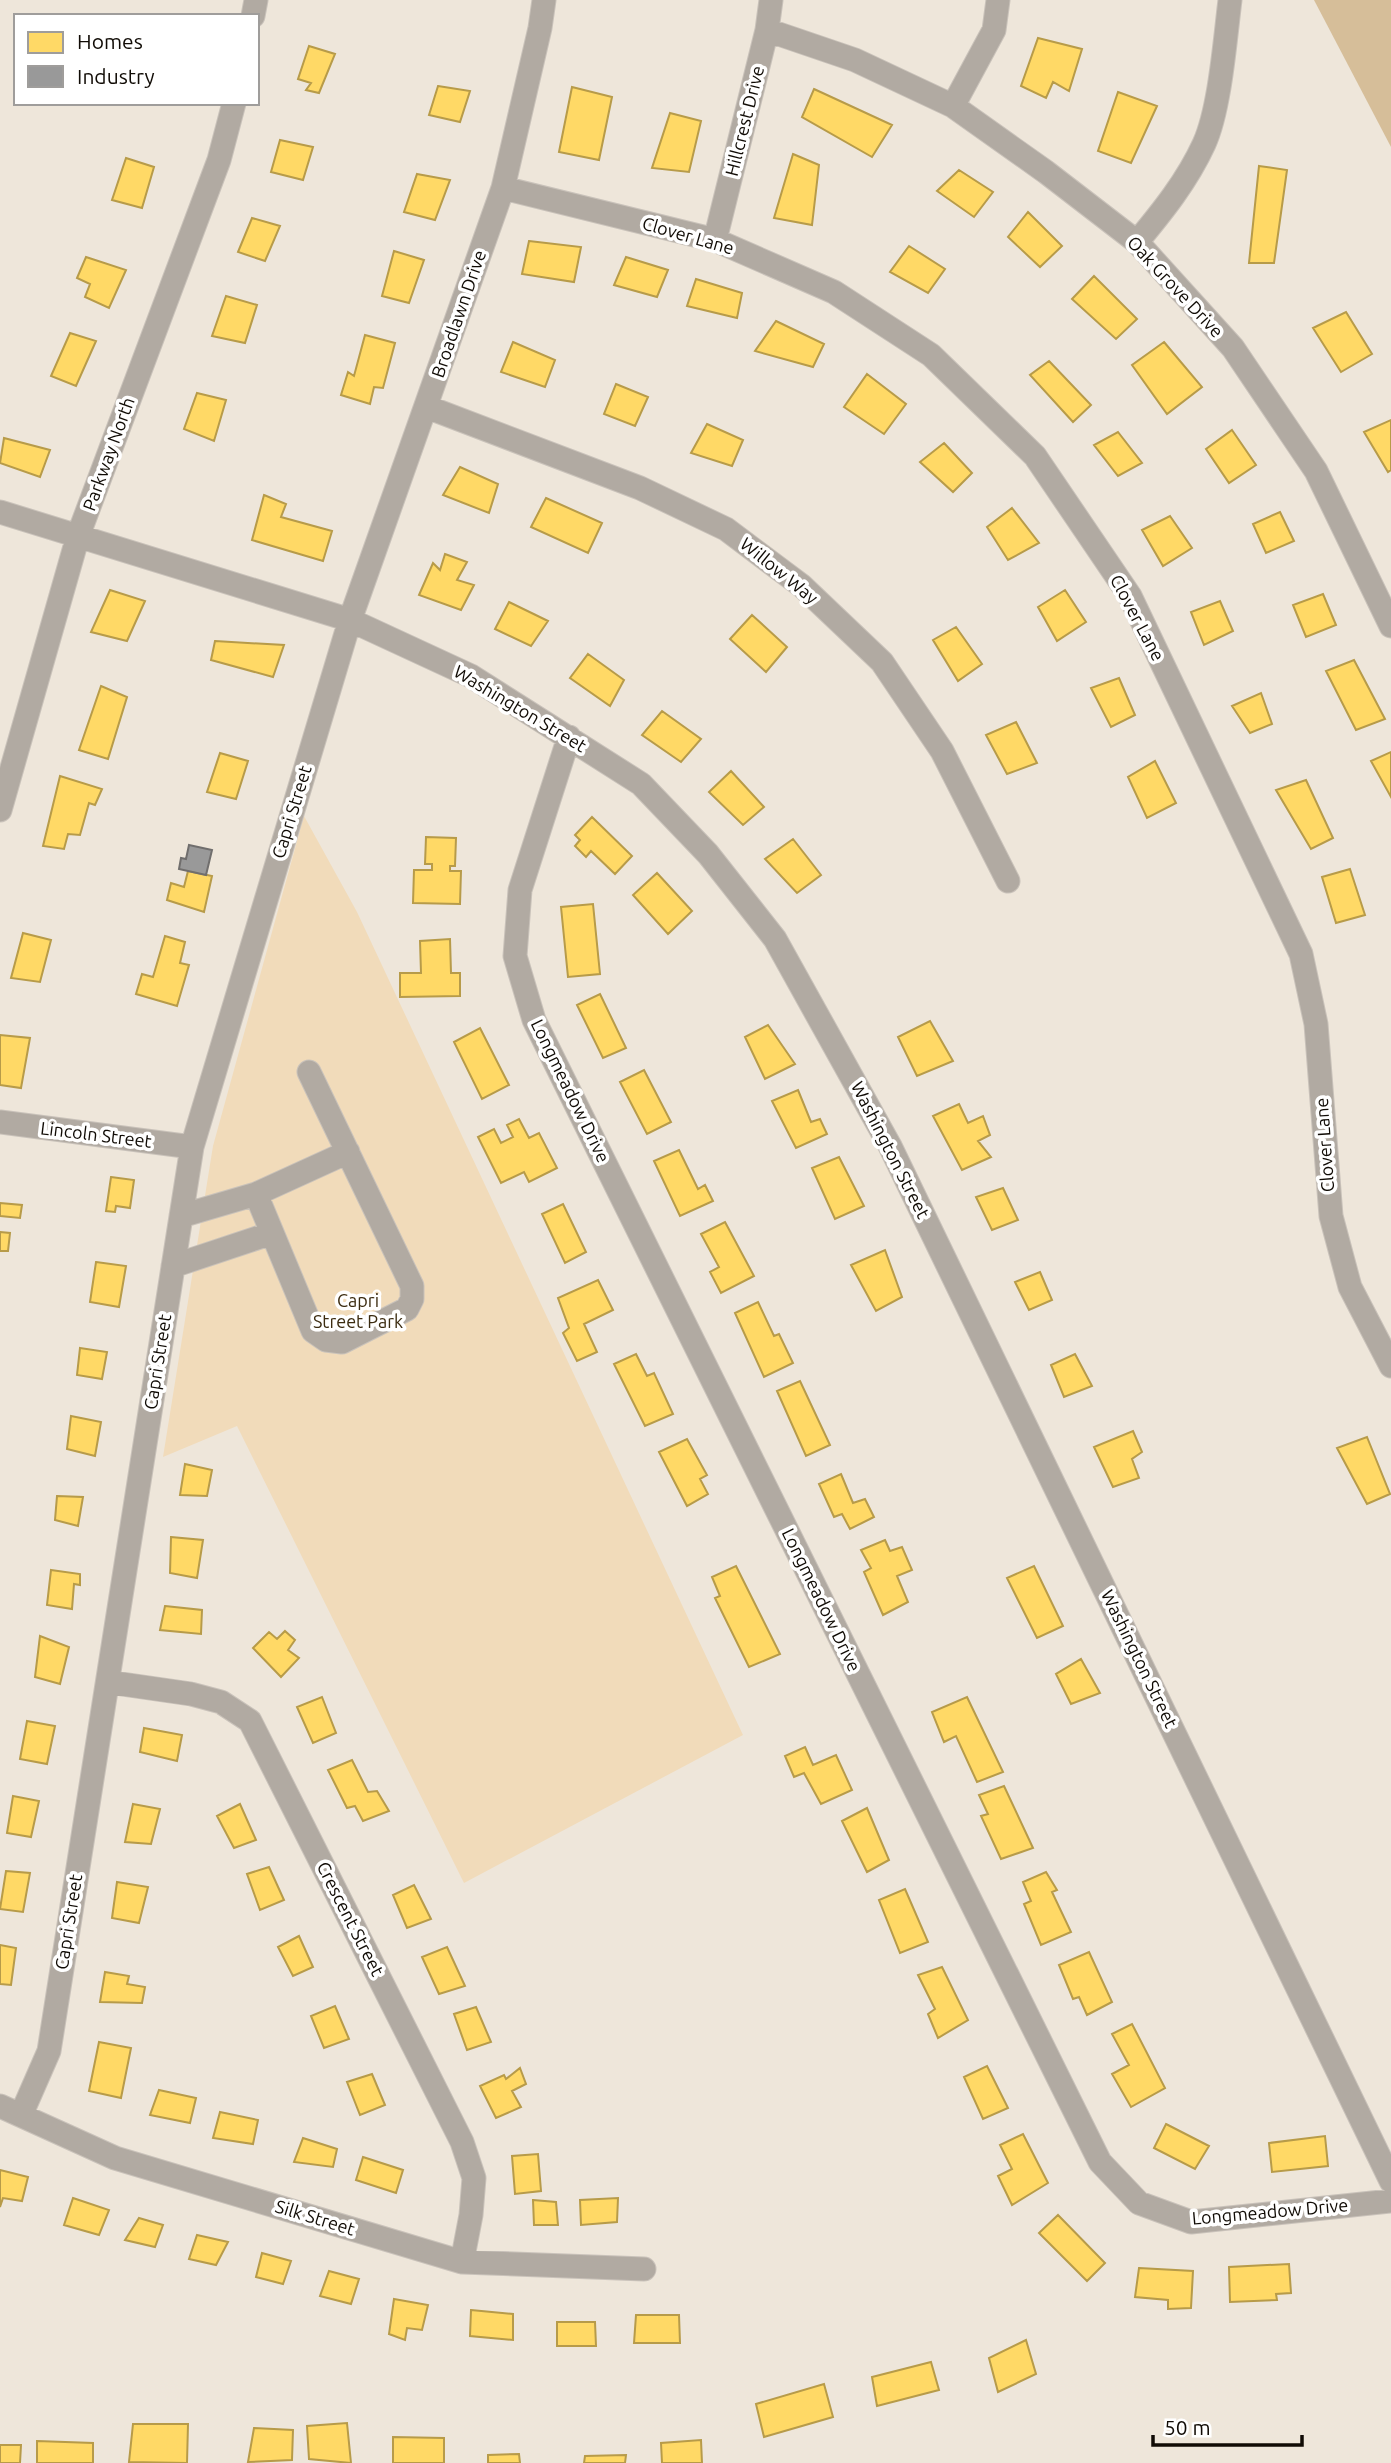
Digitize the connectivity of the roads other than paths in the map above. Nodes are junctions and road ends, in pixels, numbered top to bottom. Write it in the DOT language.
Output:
graph roads {
  1 [pos="544,0"];
  2 [pos="771,0"];
  3 [pos="998,0"];
  4 [pos="1230,0"];
  5 [pos="767,30"];
  6 [pos="233,105"];
  7 [pos="953,106"];
  8 [pos="503,188"];
  9 [pos="715,240"];
  10 [pos="1137,242"];
  11 [pos="427,407"];
  12 [pos="0,512"];
  13 [pos="78,536"];
  14 [pos="350,620"];
  15 [pos="1391,626"];
  16 [pos="569,737"];
  17 [pos="0,810"];
  18 [pos="1009,881"];
  19 [pos="309,1072"];
  20 [pos="0,1122"];
  21 [pos="192,1147"];
  22 [pos="348,1152"];
  23 [pos="256,1194"];
  24 [pos="181,1216"];
  25 [pos="272,1233"];
  26 [pos="173,1265"];
  27 [pos="1391,1366"];
  28 [pos="108,1682"];
  29 [pos="10,2110"];
  30 [pos="1391,2181"];
  31 [pos="1391,2201"];
  32 [pos="462,2262"];
  33 [pos="644,2269"];
  1 -- 8 [label="street, Broadlawn Drive"];
  2 -- 5 [label="street, Hillcrest Drive"];
  3 -- 7 [label="street"];
  4 -- 10 [label="street"];
  5 -- 7 [label="street, Oak Grove Drive"];
  5 -- 9 [label="street, Hillcrest Drive"];
  6 -- 13 [label="street, Parkway North"];
  7 -- 10 [label="street, Oak Grove Drive"];
  8 -- 9 [label="street, Clover Lane"];
  8 -- 11 [label="street, Broadlawn Drive"];
  9 -- 27 [label="street, Clover Lane"];
  10 -- 15 [label="street, Oak Grove Drive"];
  11 -- 14 [label="street, Broadlawn Drive"];
  11 -- 18 [label="street, Willow Way"];
  12 -- 13 [label="street, Washington Street"];
  13 -- 14 [label="street, Washington Street"];
  13 -- 17 [label="street, Parkway North"];
  14 -- 16 [label="street, Washington Street"];
  14 -- 21 [label="street, Capri Street"];
  16 -- 30 [label="street, Washington Street"];
  16 -- 31 [label="street, Longmeadow Drive"];
  19 -- 22 [label="street"];
  20 -- 21 [label="street, Lincoln Street"];
  21 -- 24 [label="street, Capri Street"];
  22 -- 23 [label="street"];
  22 -- 25 [label="street"];
  23 -- 24 [label="street"];
  23 -- 25 [label="street"];
  24 -- 26 [label="street, Capri Street"];
  25 -- 26 [label="street"];
  26 -- 28 [label="street, Capri Street"];
  28 -- 29 [label="street, Capri Street"];
  28 -- 32 [label="street, Crescent Street"];
  29 -- 32 [label="street, Silk Street"];
  32 -- 33 [label="street, Silk Street"];
}
